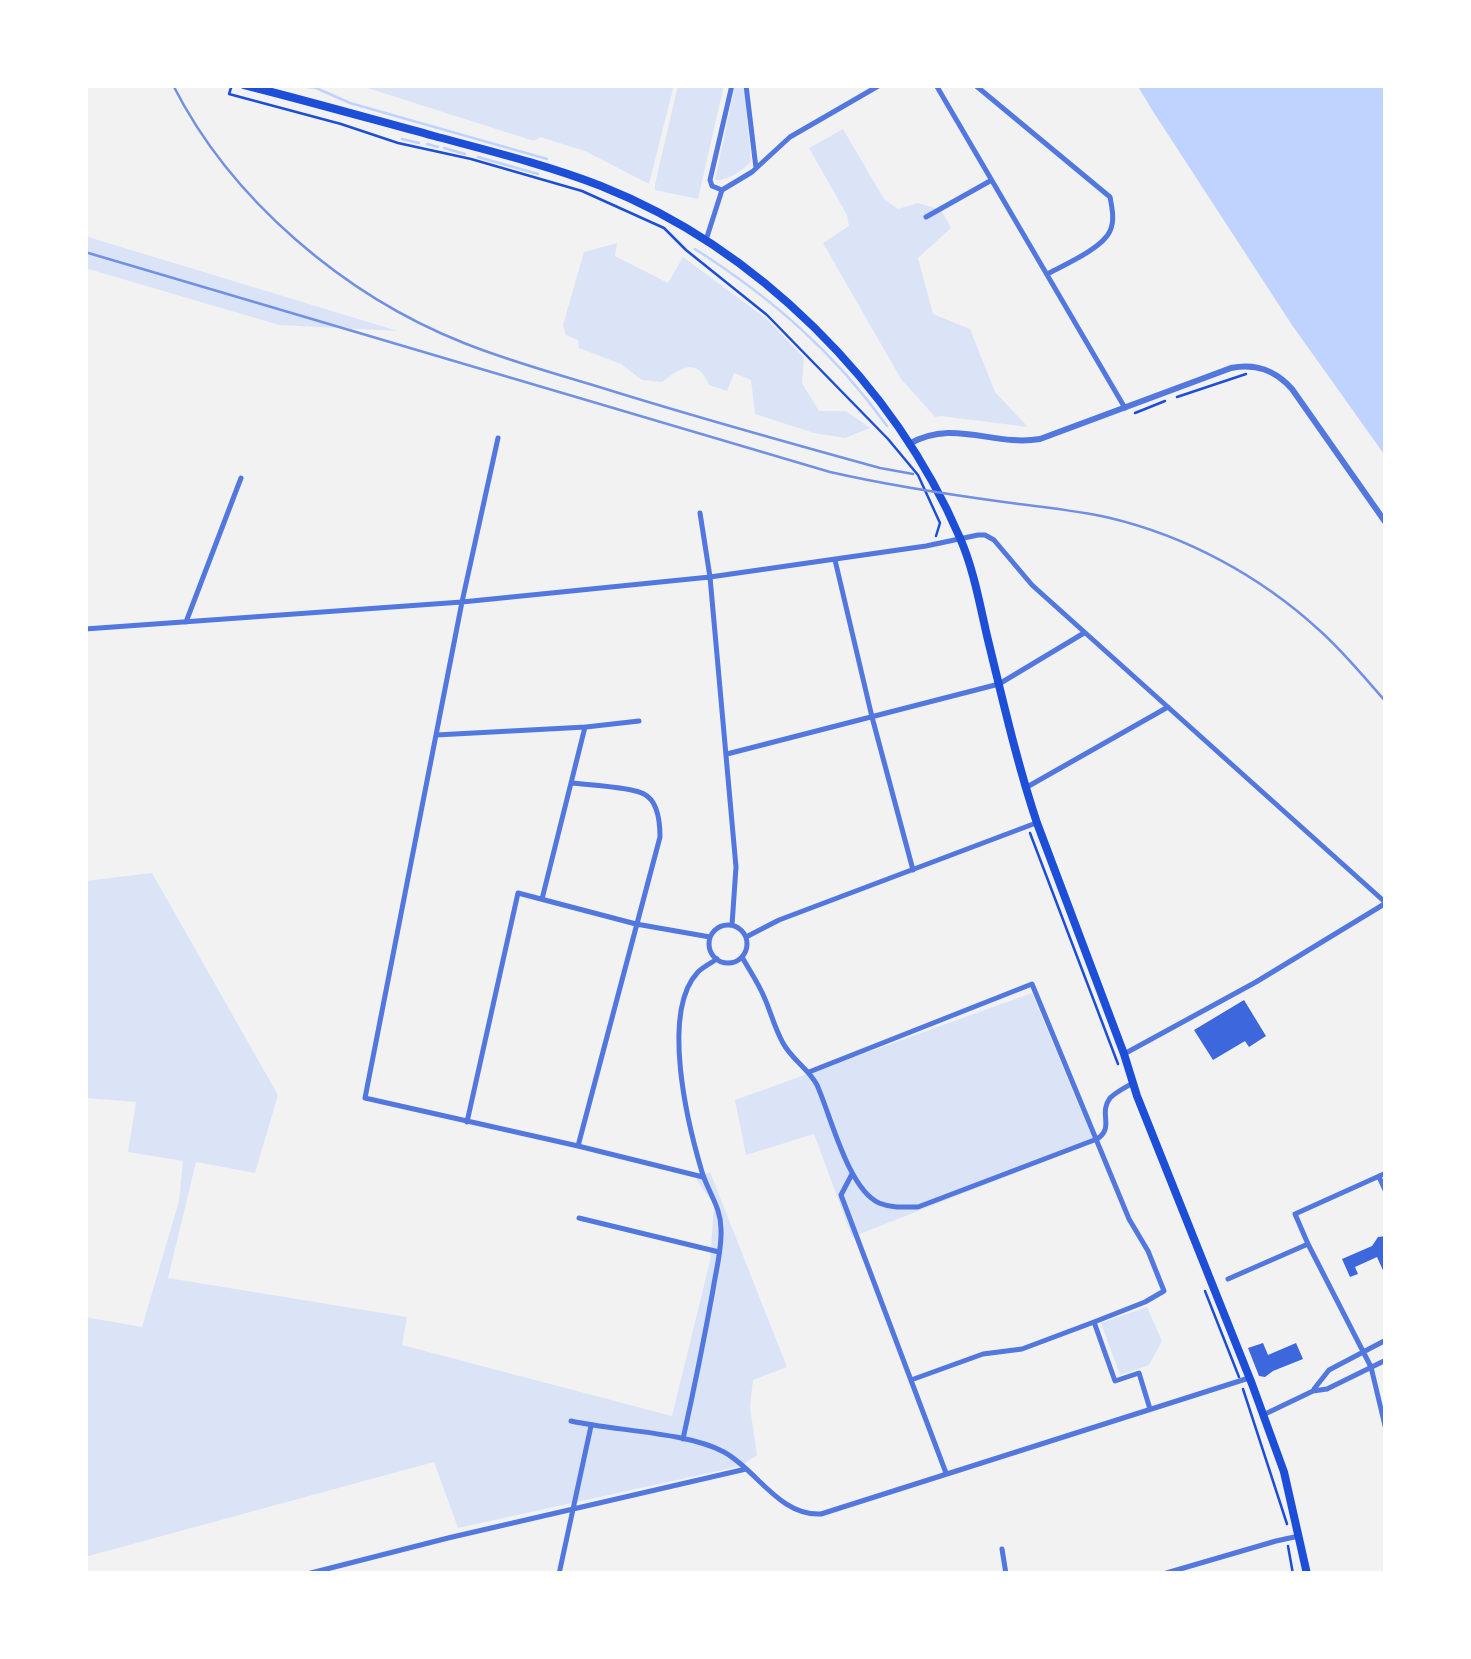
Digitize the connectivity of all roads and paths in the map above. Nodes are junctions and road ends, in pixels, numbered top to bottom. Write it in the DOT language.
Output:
graph roads {
  1 [pos="232,85"];
  2 [pos="244,85"];
  3 [pos="732,85"];
  4 [pos="746,85"];
  5 [pos="880,85"];
  6 [pos="936,85"];
  7 [pos="975,85"];
  8 [pos="255,86"];
  9 [pos="756,168"];
  10 [pos="990,181"];
  11 [pos="722,190"];
  12 [pos="926,217"];
  13 [pos="706,240"];
  14 [pos="1047,274"];
  15 [pos="1250,374"];
  16 [pos="1125,408"];
  17 [pos="498,438"];
  18 [pos="909,444"];
  19 [pos="241,478"];
  20 [pos="700,513"];
  21 [pos="1386,523"];
  22 [pos="960,538"];
  23 [pos="926,546"];
  24 [pos="835,560"];
  25 [pos="710,578"];
  26 [pos="462,602"];
  27 [pos="186,622"];
  28 [pos="85,629"];
  29 [pos="1084,633"];
  30 [pos="999,684"];
  31 [pos="1168,706"];
  32 [pos="872,717"];
  33 [pos="639,721"];
  34 [pos="586,726"];
  35 [pos="436,735"];
  36 [pos="727,754"];
  37 [pos="572,783"];
  38 [pos="1026,788"];
  39 [pos="1037,822"];
  40 [pos="913,870"];
  41 [pos="542,898"];
  42 [pos="1386,903"];
  43 [pos="636,924"];
  44 [pos="732,925"];
  45 [pos="710,937"];
  46 [pos="746,937"];
  47 [pos="742,957"];
  48 [pos="717,959"];
  49 [pos="1124,1054"];
  50 [pos="809,1072"];
  51 [pos="1133,1083"];
  52 [pos="467,1122"];
  53 [pos="1098,1139"];
  54 [pos="578,1146"];
  55 [pos="852,1174"];
  56 [pos="1382,1175"];
  57 [pos="703,1177"];
  58 [pos="1386,1192"];
  59 [pos="579,1218"];
  60 [pos="1308,1244"];
  61 [pos="720,1252"];
  62 [pos="1228,1279"];
  63 [pos="1094,1322"];
  64 [pos="1386,1340"];
  65 [pos="1363,1352"];
  66 [pos="1386,1360"];
  67 [pos="1371,1367"];
  68 [pos="1249,1378"];
  69 [pos="912,1380"];
  70 [pos="1312,1392"];
  71 [pos="1150,1409"];
  72 [pos="1258,1417"];
  73 [pos="571,1421"];
  74 [pos="591,1426"];
  75 [pos="1386,1430"];
  76 [pos="683,1439"];
  77 [pos="747,1469"];
  78 [pos="946,1472"];
  79 [pos="572,1510"];
  80 [pos="1295,1537"];
  81 [pos="1002,1548"];
  82 [pos="307,1574"];
  83 [pos="559,1574"];
  84 [pos="1006,1574"];
  85 [pos="1163,1574"];
  86 [pos="1293,1574"];
  87 [pos="1307,1574"];
  1 -- 23 [label="path"];
  2 -- 8 [label="main road"];
  3 -- 11 [label="street"];
  4 -- 9 [label="street"];
  5 -- 9 [label="street"];
  6 -- 10 [label="street"];
  7 -- 14 [label="street"];
  8 -- 13 [label="main road"];
  9 -- 11 [label="street"];
  10 -- 12 [label="street"];
  10 -- 14 [label="street"];
  11 -- 13 [label="street"];
  13 -- 18 [label="main road"];
  14 -- 16 [label="street"];
  15 -- 16 [label="path"];
  16 -- 18 [label="street"];
  16 -- 21 [label="street"];
  17 -- 26 [label="street"];
  18 -- 22 [label="main road"];
  19 -- 27 [label="street"];
  20 -- 25 [label="street"];
  22 -- 23 [label="street"];
  22 -- 29 [label="street"];
  22 -- 30 [label="main road"];
  23 -- 24 [label="street"];
  24 -- 25 [label="street"];
  24 -- 32 [label="street"];
  25 -- 26 [label="street"];
  25 -- 36 [label="street"];
  26 -- 27 [label="street"];
  26 -- 35 [label="street"];
  27 -- 28 [label="street"];
  29 -- 30 [label="street"];
  29 -- 31 [label="street"];
  30 -- 32 [label="street"];
  30 -- 38 [label="main road"];
  31 -- 38 [label="street"];
  31 -- 42 [label="street"];
  32 -- 36 [label="street"];
  32 -- 40 [label="street"];
  33 -- 34 [label="street"];
  34 -- 35 [label="street"];
  34 -- 37 [label="street"];
  35 -- 52 [label="street"];
  36 -- 44 [label="street"];
  37 -- 41 [label="street"];
  37 -- 43 [label="street"];
  38 -- 39 [label="main road"];
  39 -- 40 [label="street"];
  39 -- 49 [label="main road"];
  40 -- 46 [label="street"];
  41 -- 43 [label="street"];
  41 -- 52 [label="street"];
  42 -- 49 [label="street"];
  43 -- 45 [label="street"];
  43 -- 54 [label="street"];
  44 -- 45 [label="street"];
  44 -- 46 [label="street"];
  45 -- 48 [label="street"];
  46 -- 47 [label="street"];
  47 -- 48 [label="street"];
  47 -- 50 [label="street"];
  48 -- 57 [label="street"];
  49 -- 51 [label="main road"];
  50 -- 53 [label="street"];
  50 -- 55 [label="street"];
  51 -- 53 [label="street"];
  51 -- 68 [label="main road"];
  52 -- 54 [label="street"];
  53 -- 55 [label="street"];
  53 -- 63 [label="street"];
  54 -- 57 [label="street"];
  55 -- 69 [label="street"];
  56 -- 58 [label="street"];
  56 -- 60 [label="street"];
  57 -- 61 [label="street"];
  59 -- 61 [label="street"];
  60 -- 62 [label="street"];
  60 -- 65 [label="street"];
  61 -- 76 [label="street"];
  63 -- 69 [label="street"];
  63 -- 71 [label="street"];
  64 -- 65 [label="street"];
  65 -- 67 [label="street"];
  65 -- 70 [label="street"];
  66 -- 67 [label="street"];
  67 -- 70 [label="street"];
  67 -- 75 [label="street"];
  68 -- 71 [label="street"];
  68 -- 72 [label="main road"];
  69 -- 78 [label="street"];
  70 -- 72 [label="street"];
  71 -- 78 [label="street"];
  72 -- 80 [label="path"];
  72 -- 80 [label="main road"];
  73 -- 74 [label="street"];
  74 -- 76 [label="street"];
  74 -- 79 [label="street"];
  76 -- 77 [label="street"];
  77 -- 78 [label="street"];
  77 -- 79 [label="street"];
  79 -- 82 [label="street"];
  79 -- 83 [label="street"];
  80 -- 85 [label="street"];
  80 -- 86 [label="path"];
  80 -- 87 [label="main road"];
  81 -- 84 [label="street"];
}
